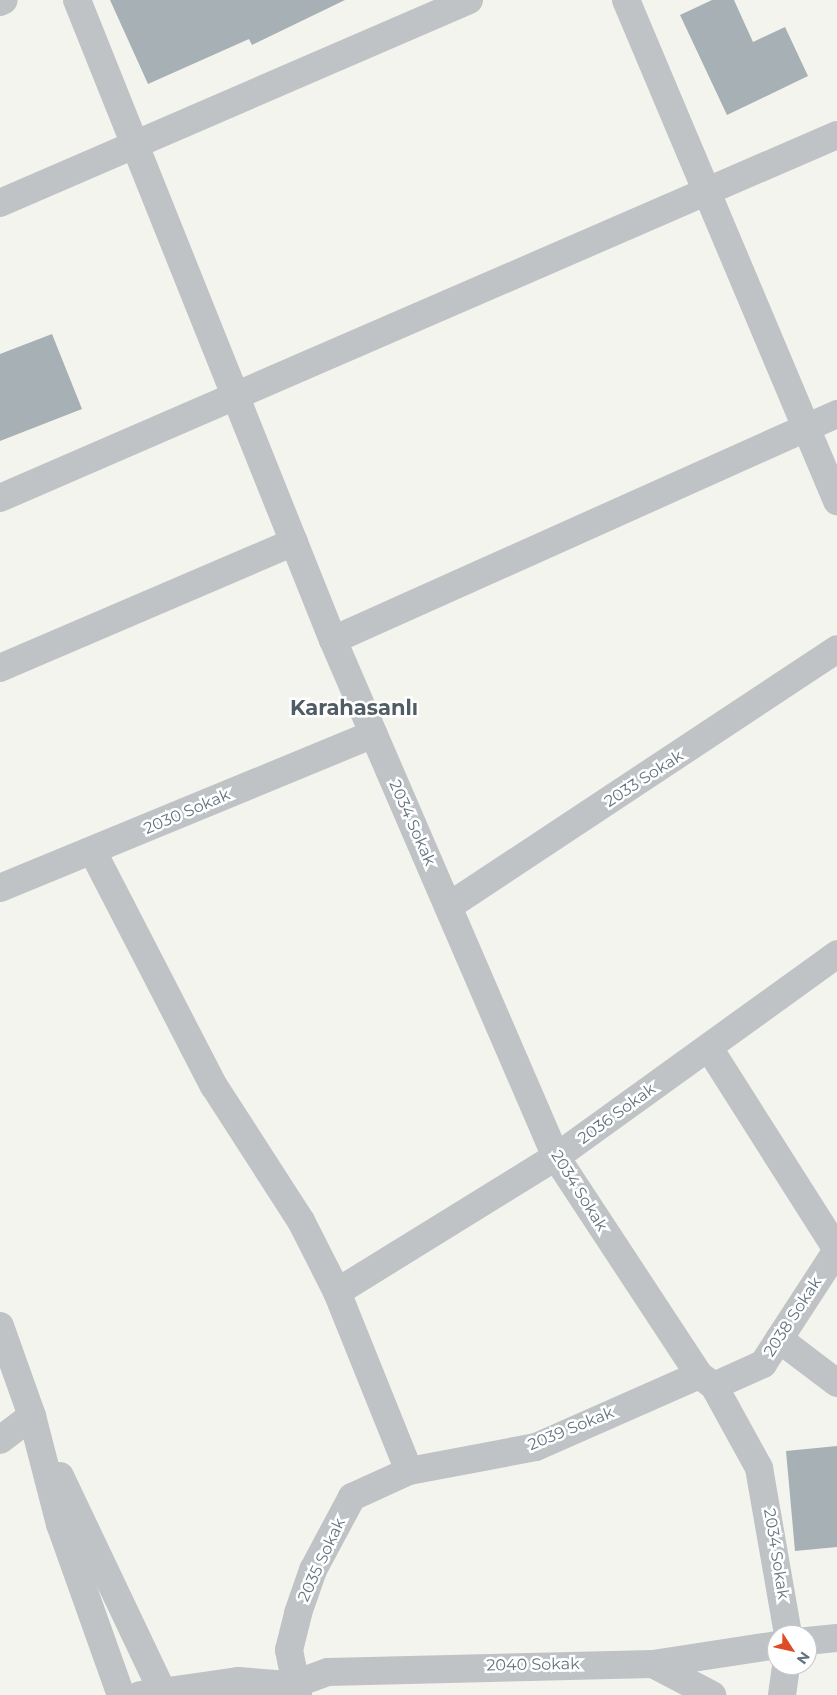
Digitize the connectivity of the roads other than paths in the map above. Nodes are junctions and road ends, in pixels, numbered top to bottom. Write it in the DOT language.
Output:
graph roads {
  1 [pos="4,0"];
  2 [pos="77,0"];
  3 [pos="468,0"];
  4 [pos="626,0"];
  5 [pos="0,2"];
  6 [pos="837,135"];
  7 [pos="136,142"];
  8 [pos="708,192"];
  9 [pos="0,203"];
  10 [pos="235,398"];
  11 [pos="837,414"];
  12 [pos="807,427"];
  13 [pos="0,498"];
  14 [pos="837,501"];
  15 [pos="294,542"];
  16 [pos="333,640"];
  17 [pos="837,649"];
  18 [pos="0,668"];
  19 [pos="373,734"];
  20 [pos="93,852"];
  21 [pos="0,888"];
  22 [pos="449,906"];
  23 [pos="837,954"];
  24 [pos="709,1048"];
  25 [pos="556,1158"];
  26 [pos="837,1250"];
  27 [pos="337,1292"];
  28 [pos="0,1326"];
  29 [pos="779,1338"];
  30 [pos="706,1380"];
  31 [pos="837,1383"];
  32 [pos="32,1416"];
  33 [pos="0,1440"];
  34 [pos="409,1471"];
  35 [pos="786,1625"];
  36 [pos="837,1638"];
  37 [pos="817,1640"];
  38 [pos="767,1647"];
  39 [pos="653,1664"];
  40 [pos="785,1675"];
  41 [pos="294,1688"];
  42 [pos="155,1693"];
  43 [pos="121,1695"];
  44 [pos="265,1695"];
  45 [pos="712,1695"];
  46 [pos="782,1695"];
  1 -- 5 [label="street"];
  2 -- 7 [label="street, 2034 Sokak"];
  3 -- 7 [label="street"];
  4 -- 8 [label="street"];
  6 -- 8 [label="street"];
  7 -- 9 [label="street"];
  7 -- 10 [label="street, 2034 Sokak"];
  8 -- 10 [label="street"];
  8 -- 12 [label="street"];
  10 -- 13 [label="street"];
  10 -- 15 [label="street, 2034 Sokak"];
  11 -- 12 [label="street"];
  12 -- 14 [label="street"];
  12 -- 16 [label="street"];
  15 -- 16 [label="street, 2034 Sokak"];
  15 -- 18 [label="street"];
  16 -- 19 [label="street, 2034 Sokak"];
  17 -- 22 [label="street, 2033 Sokak"];
  19 -- 20 [label="street, 2030 Sokak"];
  19 -- 22 [label="street, 2034 Sokak"];
  20 -- 21 [label="street, 2030 Sokak"];
  20 -- 27 [label="street"];
  22 -- 25 [label="street, 2034 Sokak"];
  23 -- 24 [label="street, 2036 Sokak"];
  24 -- 25 [label="street, 2036 Sokak"];
  24 -- 26 [label="street"];
  25 -- 27 [label="street, 2036 Sokak"];
  25 -- 30 [label="street, 2034 Sokak"];
  26 -- 29 [label="street, 2038 Sokak"];
  27 -- 34 [label="street"];
  28 -- 32 [label="street"];
  29 -- 30 [label="street, 2038 Sokak"];
  29 -- 31 [label="street"];
  30 -- 34 [label="street, 2039 Sokak"];
  30 -- 35 [label="street, 2034 Sokak"];
  32 -- 33 [label="street"];
  32 -- 42 [label="street"];
  32 -- 43 [label="street"];
  34 -- 41 [label="street, 2035 Sokak"];
  36 -- 37 [label="street"];
  38 -- 39 [label="street, 2040 Sokak"];
  39 -- 41 [label="street, 2040 Sokak"];
  39 -- 45 [label="street"];
  40 -- 46 [label="street"];
  41 -- 42 [label="street, 2040 Sokak"];
  41 -- 44 [label="street, 2040 Sokak"];
}
